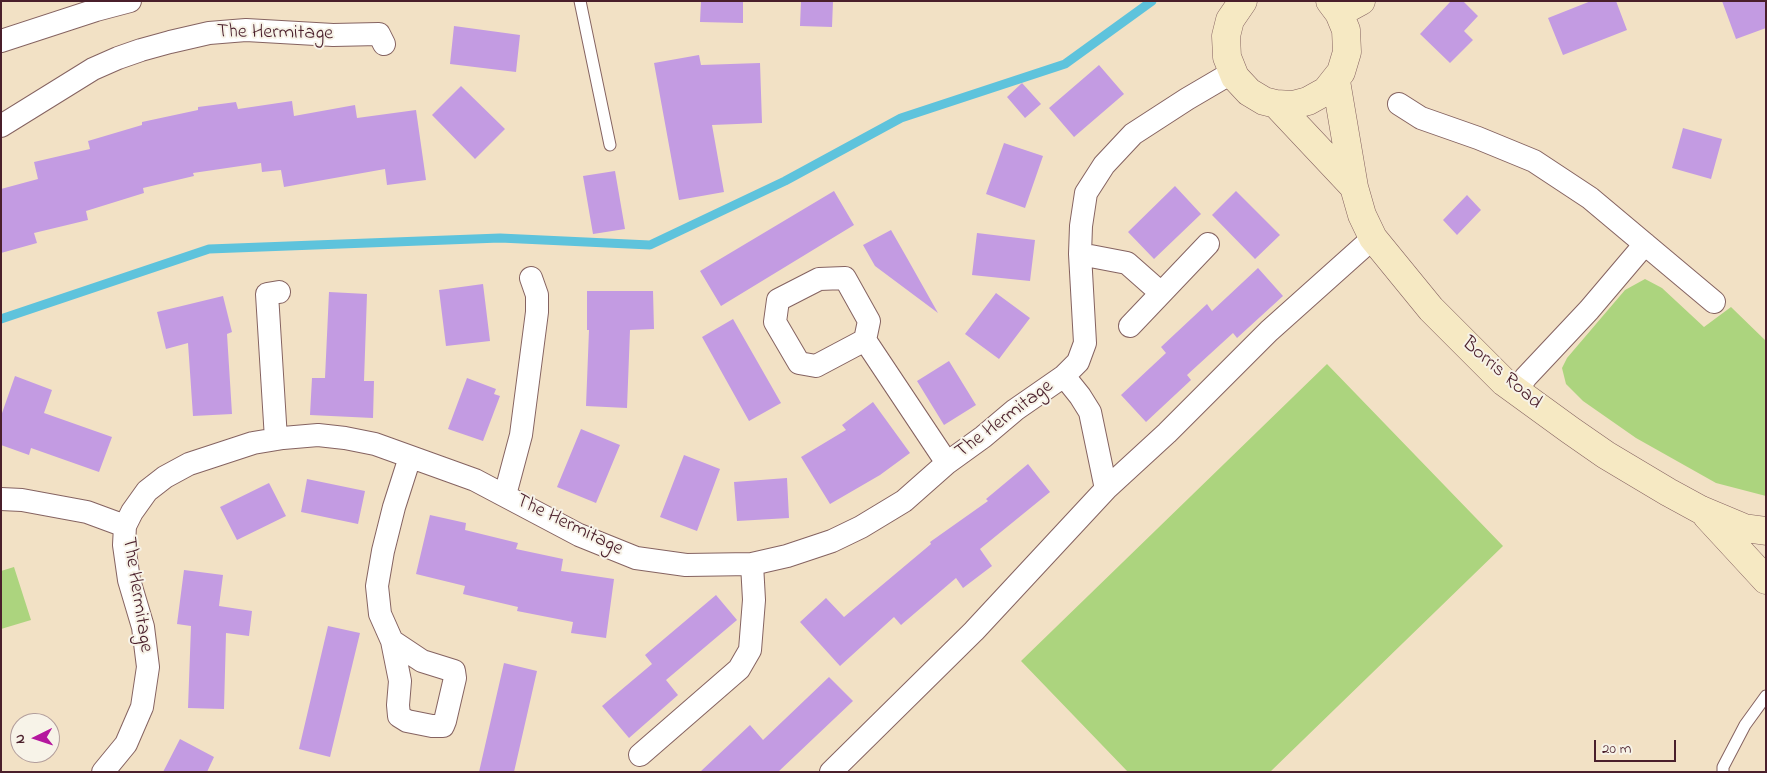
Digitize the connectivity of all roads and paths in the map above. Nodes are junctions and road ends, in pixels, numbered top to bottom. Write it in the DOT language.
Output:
graph roads {
  1 [pos="130,1"];
  2 [pos="580,1"];
  3 [pos="1243,1"];
  4 [pos="1343,5"];
  5 [pos="1,41"];
  6 [pos="384,44"];
  7 [pos="1233,72"];
  8 [pos="1336,81"];
  9 [pos="1276,104"];
  10 [pos="1399,104"];
  11 [pos="1,126"];
  12 [pos="610,145"];
  13 [pos="1354,187"];
  14 [pos="1374,238"];
  15 [pos="1208,244"];
  16 [pos="1645,244"];
  17 [pos="1080,254"];
  18 [pos="531,278"];
  19 [pos="280,292"];
  20 [pos="1161,293"];
  21 [pos="1714,302"];
  22 [pos="1130,326"];
  23 [pos="865,340"];
  24 [pos="1064,376"];
  25 [pos="1516,391"];
  26 [pos="276,439"];
  27 [pos="410,457"];
  28 [pos="947,463"];
  29 [pos="1106,489"];
  30 [pos="505,495"];
  31 [pos="1,499"];
  32 [pos="1701,510"];
  33 [pos="125,526"];
  34 [pos="1766,531"];
  35 [pos="752,564"];
  36 [pos="1766,580"];
  37 [pos="392,641"];
  38 [pos="1766,696"];
  39 [pos="640,756"];
  40 [pos="103,772"];
  41 [pos="831,772"];
  42 [pos="1723,772"];
  1 -- 5 [label="street"];
  2 -- 12 [label="lane"];
  3 -- 7 [label="street"];
  4 -- 8 [label="street"];
  6 -- 11 [label="street, The Hermitage"];
  7 -- 9 [label="street"];
  7 -- 17 [label="street, The Hermitage"];
  8 -- 9 [label="street"];
  8 -- 13 [label="street, Borris Road"];
  9 -- 13 [label="street, Borris Road"];
  10 -- 16 [label="street"];
  13 -- 14 [label="street, Borris Road"];
  14 -- 25 [label="street, Borris Road"];
  14 -- 29 [label="street"];
  15 -- 20 [label="street"];
  16 -- 21 [label="street"];
  16 -- 25 [label="street"];
  17 -- 20 [label="street"];
  17 -- 24 [label="street, The Hermitage"];
  18 -- 30 [label="street, The Hermitage"];
  19 -- 26 [label="street"];
  20 -- 22 [label="street"];
  23 -- 23 [label="street"];
  23 -- 28 [label="street, The Hermitage"];
  24 -- 28 [label="street, The Hermitage"];
  24 -- 29 [label="street, The Hermitage"];
  25 -- 32 [label="street, Borris Road"];
  26 -- 27 [label="street, The Hermitage"];
  26 -- 33 [label="street, The Hermitage"];
  27 -- 30 [label="street, The Hermitage"];
  27 -- 37 [label="street"];
  28 -- 35 [label="street, The Hermitage"];
  29 -- 41 [label="street"];
  30 -- 35 [label="street, The Hermitage"];
  31 -- 33 [label="street, The Hermitage"];
  32 -- 34 [label="street, Borris Road"];
  32 -- 36 [label="street, Borris Road"];
  33 -- 40 [label="street, The Hermitage"];
  35 -- 39 [label="street"];
  38 -- 42 [label="lane"];
}
